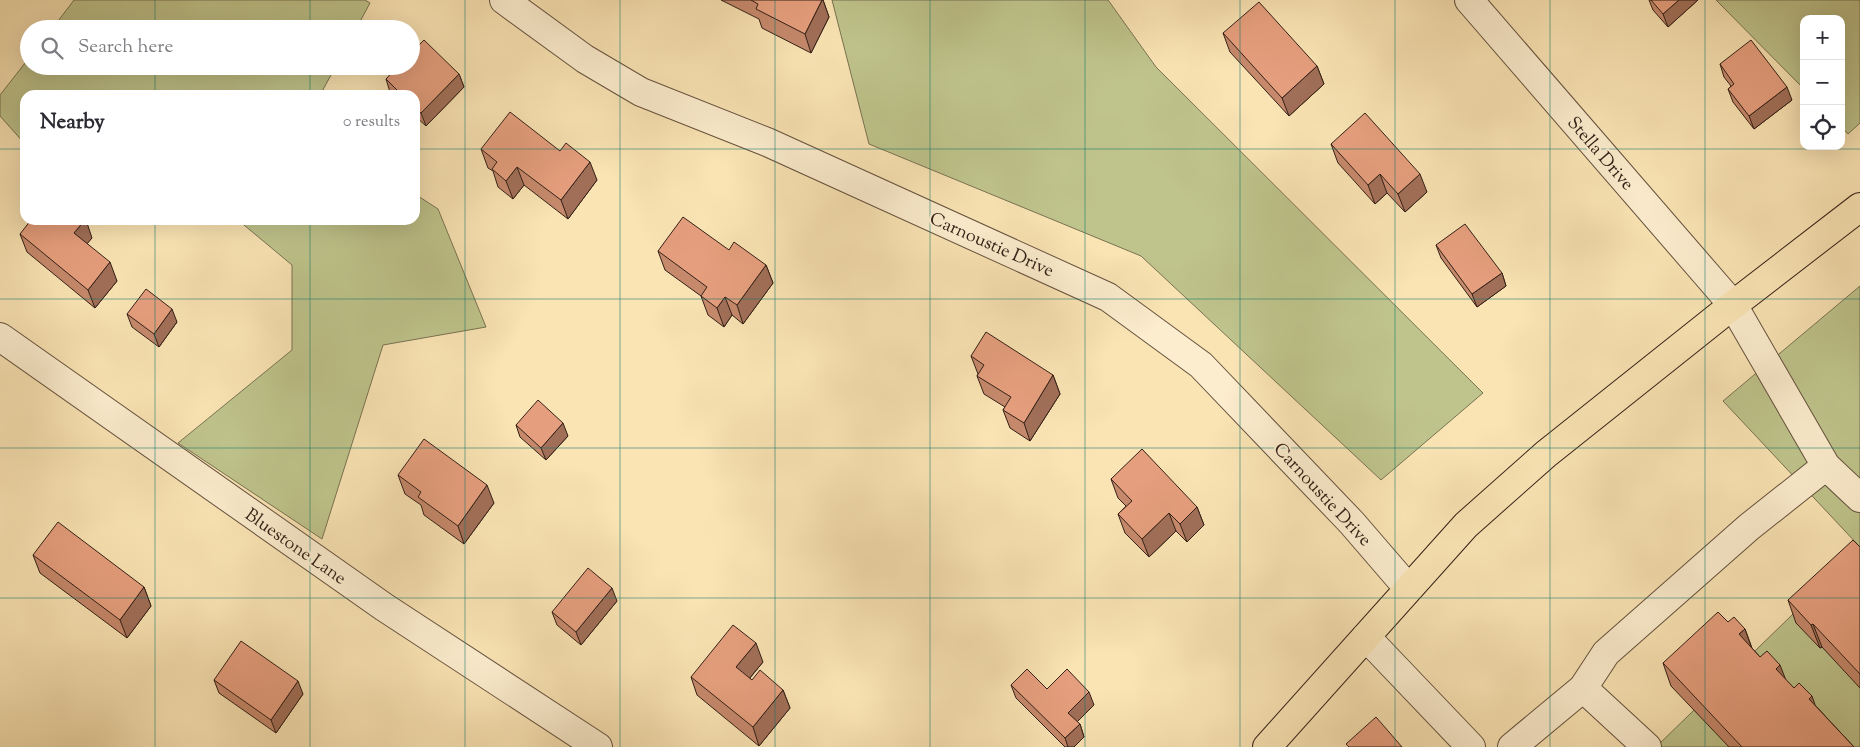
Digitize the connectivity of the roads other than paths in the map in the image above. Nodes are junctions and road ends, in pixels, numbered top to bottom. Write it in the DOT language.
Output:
graph roads {
  1 [pos="504,0"];
  2 [pos="1469,0"];
  3 [pos="1860,208"];
  4 [pos="1733,305"];
  5 [pos="0,336"];
  6 [pos="1826,466"];
  7 [pos="1860,498"];
  8 [pos="1408,588"];
  9 [pos="1366,637"];
  10 [pos="1584,688"];
  11 [pos="598,747"];
  12 [pos="1268,747"];
  13 [pos="1471,747"];
  14 [pos="1512,747"];
  15 [pos="1647,747"];
  1 -- 8 [label="street, Carnoustie Drive"];
  2 -- 4 [label="street, Stella Drive"];
  3 -- 4 [label="highway"];
  4 -- 6 [label="street, Stella Drive"];
  4 -- 8 [label="highway"];
  5 -- 11 [label="street, Bluestone Lane"];
  6 -- 7 [label="street, Stella Drive"];
  6 -- 10 [label="street"];
  8 -- 9 [label="highway"];
  9 -- 12 [label="highway"];
  9 -- 13 [label="street"];
  10 -- 14 [label="street"];
  10 -- 15 [label="street"];
}
